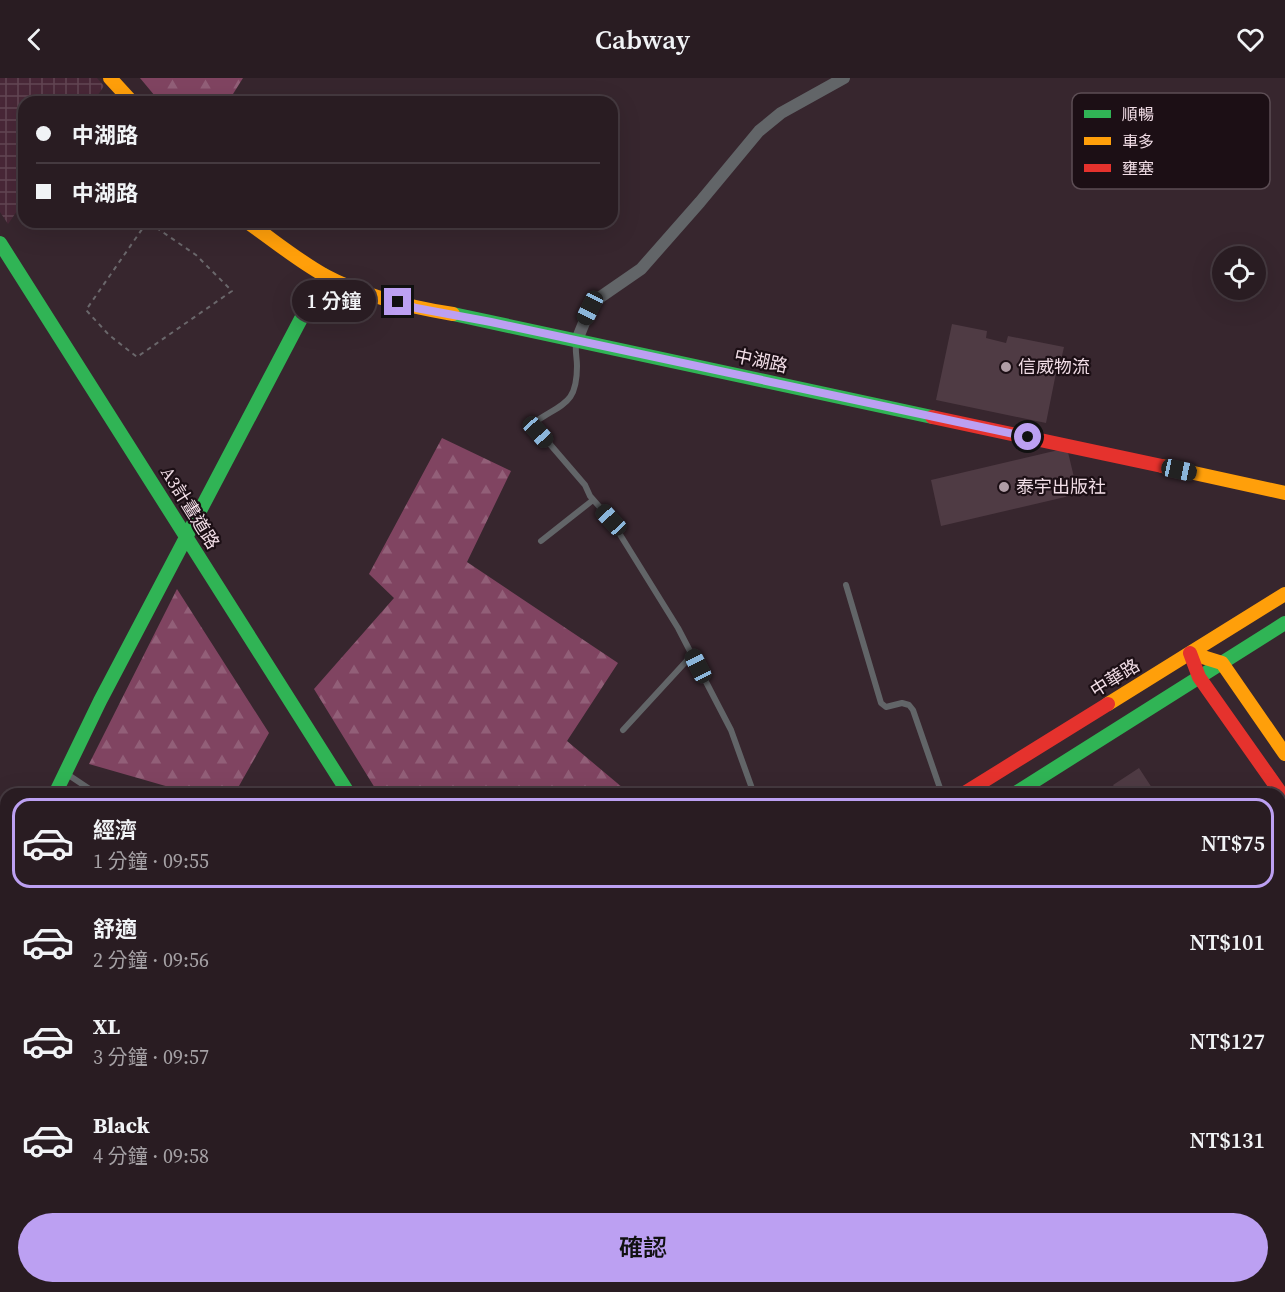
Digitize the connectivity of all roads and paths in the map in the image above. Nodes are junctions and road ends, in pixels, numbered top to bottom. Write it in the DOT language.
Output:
graph roads {
  1 [pos="110,78"];
  2 [pos="844,78"];
  3 [pos="126,96"];
  4 [pos="144,228"];
  5 [pos="157,228"];
  6 [pos="256,228"];
  7 [pos="0,243"];
  8 [pos="324,275"];
  9 [pos="577,340"];
  10 [pos="1285,493"];
  11 [pos="593,500"];
  12 [pos="186,537"];
  13 [pos="541,541"];
  14 [pos="846,585"];
  15 [pos="1285,594"];
  16 [pos="1285,623"];
  17 [pos="1190,653"];
  18 [pos="693,655"];
  19 [pos="1222,663"];
  20 [pos="1199,677"];
  21 [pos="623,730"];
  22 [pos="1285,754"];
  23 [pos="64,772"];
  24 [pos="57,788"];
  25 [pos="88,788"];
  26 [pos="345,788"];
  27 [pos="752,788"];
  28 [pos="940,788"];
  29 [pos="973,788"];
  30 [pos="1023,788"];
  31 [pos="1277,788"];
  1 -- 3 [label="street"];
  2 -- 9 [label="street"];
  4 -- 5 [label="path"];
  6 -- 8 [label="street, 中湖路"];
  7 -- 12 [label="street, A3計畫道路"];
  8 -- 9 [label="street, 中湖路"];
  8 -- 12 [label="street"];
  9 -- 10 [label="street, 中湖路"];
  9 -- 11 [label="lane"];
  11 -- 13 [label="lane"];
  11 -- 18 [label="lane"];
  12 -- 23 [label="street"];
  12 -- 26 [label="street, A3計畫道路"];
  14 -- 28 [label="lane"];
  15 -- 17 [label="street, 中華路"];
  16 -- 19 [label="street"];
  17 -- 19 [label="street"];
  17 -- 20 [label="street"];
  17 -- 29 [label="street, 中華路"];
  18 -- 21 [label="lane"];
  18 -- 27 [label="lane"];
  19 -- 20 [label="street"];
  19 -- 22 [label="street"];
  20 -- 30 [label="street"];
  20 -- 31 [label="street"];
  23 -- 24 [label="street"];
  23 -- 25 [label="lane"];
}
